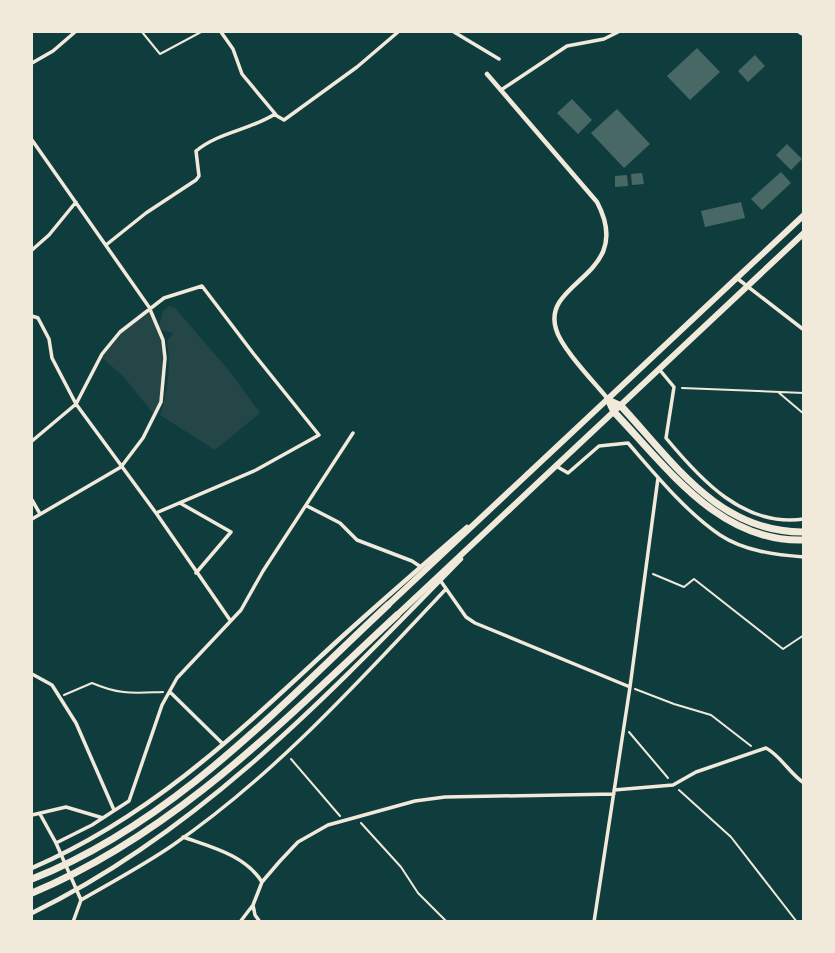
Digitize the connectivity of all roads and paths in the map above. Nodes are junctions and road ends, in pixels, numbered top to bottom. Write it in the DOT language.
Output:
graph roads {
  1 [pos="75,32"];
  2 [pos="142,32"];
  3 [pos="201,32"];
  4 [pos="221,32"];
  5 [pos="398,32"];
  6 [pos="454,32"];
  7 [pos="618,32"];
  8 [pos="799,32"];
  9 [pos="803,35"];
  10 [pos="499,59"];
  11 [pos="32,63"];
  12 [pos="487,74"];
  13 [pos="501,90"];
  14 [pos="275,114"];
  15 [pos="32,140"];
  16 [pos="76,202"];
  17 [pos="803,215"];
  18 [pos="803,233"];
  19 [pos="106,245"];
  20 [pos="32,250"];
  21 [pos="736,278"];
  22 [pos="747,286"];
  23 [pos="149,307"];
  24 [pos="32,316"];
  25 [pos="803,330"];
  26 [pos="659,369"];
  27 [pos="674,387"];
  28 [pos="777,391"];
  29 [pos="803,393"];
  30 [pos="608,399"];
  31 [pos="76,404"];
  32 [pos="617,409"];
  33 [pos="803,414"];
  34 [pos="354,433"];
  35 [pos="32,441"];
  36 [pos="556,466"];
  37 [pos="121,467"];
  38 [pos="658,478"];
  39 [pos="517,484"];
  40 [pos="32,500"];
  41 [pos="180,503"];
  42 [pos="307,506"];
  43 [pos="40,512"];
  44 [pos="156,513"];
  45 [pos="503,516"];
  46 [pos="32,519"];
  47 [pos="803,519"];
  48 [pos="803,532"];
  49 [pos="803,540"];
  50 [pos="803,557"];
  51 [pos="421,567"];
  52 [pos="645,570"];
  53 [pos="196,573"];
  54 [pos="440,580"];
  55 [pos="446,589"];
  56 [pos="388,605"];
  57 [pos="397,615"];
  58 [pos="230,620"];
  59 [pos="803,635"];
  60 [pos="32,674"];
  61 [pos="630,687"];
  62 [pos="170,692"];
  63 [pos="60,697"];
  64 [pos="624,725"];
  65 [pos="223,745"];
  66 [pos="758,751"];
  67 [pos="286,753"];
  68 [pos="803,783"];
  69 [pos="673,785"];
  70 [pos="614,792"];
  71 [pos="114,810"];
  72 [pos="40,814"];
  73 [pos="32,815"];
  74 [pos="103,817"];
  75 [pos="355,817"];
  76 [pos="343,820"];
  77 [pos="183,838"];
  78 [pos="56,842"];
  79 [pos="62,855"];
  80 [pos="32,868"];
  81 [pos="32,879"];
  82 [pos="262,882"];
  83 [pos="78,890"];
  84 [pos="32,893"];
  85 [pos="81,900"];
  86 [pos="253,905"];
  87 [pos="32,913"];
  88 [pos="73,922"];
  89 [pos="240,922"];
  90 [pos="260,922"];
  91 [pos="447,922"];
  92 [pos="594,922"];
  93 [pos="797,922"];
  1 -- 11 [label="street"];
  2 -- 3 [label="path"];
  4 -- 14 [label="street"];
  5 -- 14 [label="street"];
  6 -- 10 [label="street"];
  7 -- 13 [label="street"];
  8 -- 9 [label="street"];
  12 -- 13 [label="street"];
  13 -- 30 [label="street"];
  14 -- 19 [label="street"];
  15 -- 16 [label="street"];
  16 -- 19 [label="street"];
  16 -- 20 [label="street"];
  17 -- 21 [label="main road"];
  18 -- 22 [label="main road"];
  19 -- 23 [label="street"];
  21 -- 22 [label="street"];
  21 -- 30 [label="main road"];
  22 -- 25 [label="street"];
  22 -- 26 [label="main road"];
  23 -- 31 [label="street"];
  23 -- 37 [label="street"];
  23 -- 41 [label="street"];
  24 -- 31 [label="street"];
  26 -- 27 [label="street"];
  26 -- 32 [label="main road"];
  27 -- 28 [label="path"];
  27 -- 47 [label="street"];
  28 -- 29 [label="path"];
  28 -- 33 [label="path"];
  30 -- 32 [label="highway"];
  30 -- 39 [label="main road"];
  31 -- 35 [label="street"];
  31 -- 37 [label="street"];
  32 -- 36 [label="main road"];
  32 -- 48 [label="highway"];
  32 -- 49 [label="highway"];
  34 -- 42 [label="street"];
  36 -- 38 [label="street"];
  36 -- 45 [label="main road"];
  37 -- 43 [label="street"];
  37 -- 44 [label="street"];
  38 -- 50 [label="street"];
  38 -- 52 [label="street"];
  39 -- 51 [label="street"];
  39 -- 56 [label="main road"];
  40 -- 43 [label="street"];
  41 -- 44 [label="street"];
  41 -- 53 [label="street"];
  42 -- 51 [label="street"];
  42 -- 58 [label="street"];
  43 -- 46 [label="street"];
  44 -- 53 [label="street"];
  45 -- 54 [label="street"];
  45 -- 57 [label="main road"];
  51 -- 65 [label="street"];
  52 -- 59 [label="path"];
  52 -- 61 [label="street"];
  53 -- 58 [label="street"];
  54 -- 55 [label="street"];
  54 -- 83 [label="street"];
  55 -- 61 [label="street"];
  55 -- 67 [label="street"];
  56 -- 81 [label="highway"];
  57 -- 84 [label="highway"];
  58 -- 62 [label="street"];
  60 -- 63 [label="street"];
  61 -- 64 [label="street"];
  61 -- 66 [label="path"];
  62 -- 63 [label="path"];
  62 -- 65 [label="street"];
  62 -- 71 [label="street"];
  63 -- 71 [label="street"];
  64 -- 69 [label="path"];
  64 -- 70 [label="street"];
  65 -- 79 [label="street"];
  66 -- 68 [label="street"];
  66 -- 69 [label="street"];
  67 -- 76 [label="path"];
  67 -- 77 [label="street"];
  69 -- 70 [label="street"];
  69 -- 93 [label="path"];
  70 -- 75 [label="street"];
  70 -- 92 [label="street"];
  71 -- 74 [label="street"];
  72 -- 73 [label="street"];
  72 -- 74 [label="street"];
  72 -- 78 [label="street"];
  74 -- 78 [label="street"];
  75 -- 76 [label="street"];
  75 -- 91 [label="path"];
  76 -- 82 [label="street"];
  77 -- 82 [label="street"];
  77 -- 85 [label="street"];
  78 -- 79 [label="street"];
  79 -- 80 [label="street"];
  79 -- 83 [label="street"];
  82 -- 86 [label="street"];
  83 -- 85 [label="street"];
  83 -- 87 [label="street"];
  85 -- 88 [label="street"];
  86 -- 89 [label="street"];
  86 -- 90 [label="street"];
}
